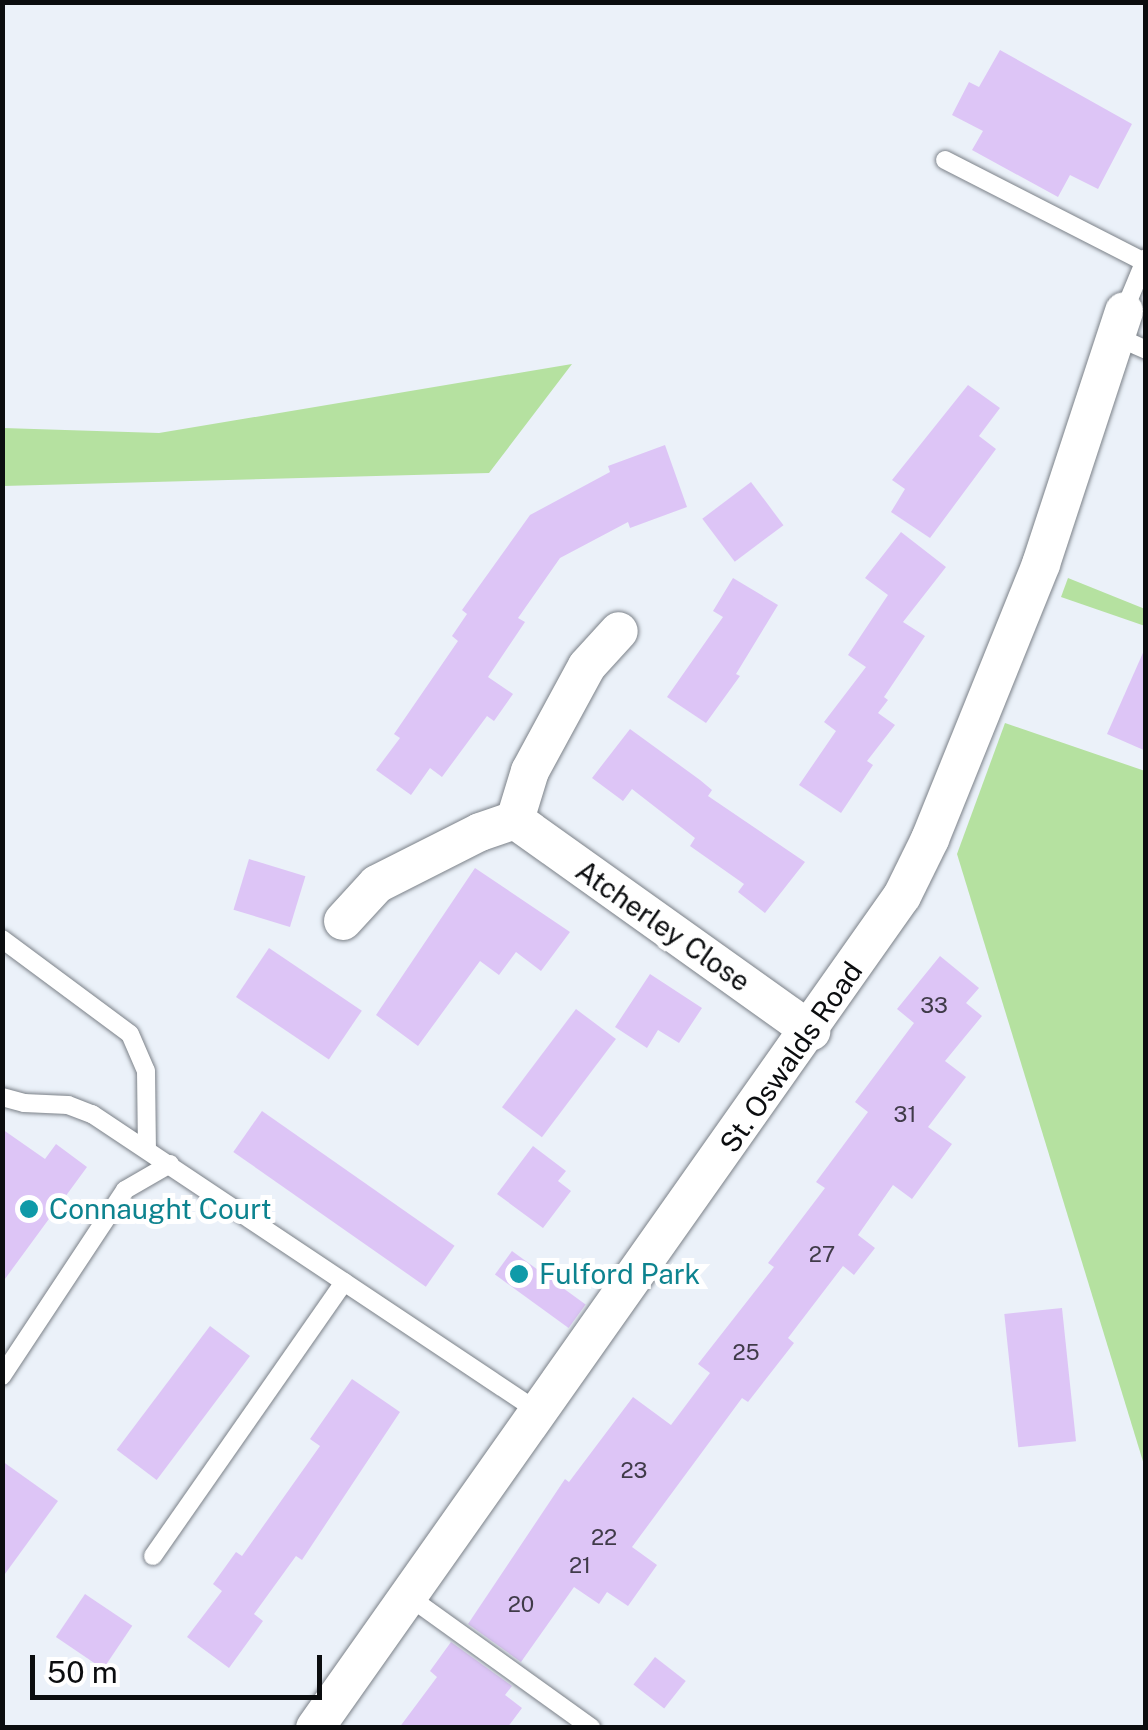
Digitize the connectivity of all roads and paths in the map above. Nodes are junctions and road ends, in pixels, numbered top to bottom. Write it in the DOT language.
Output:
graph roads {
  1 [pos="944,160"];
  2 [pos="1145,260"];
  3 [pos="1128,332"];
  4 [pos="619,631"];
  5 [pos="514,820"];
  6 [pos="342,921"];
  7 [pos="2,939"];
  8 [pos="811,1031"];
  9 [pos="2,1096"];
  10 [pos="146,1149"];
  11 [pos="170,1164"];
  12 [pos="344,1282"];
  13 [pos="2,1376"];
  14 [pos="540,1412"];
  15 [pos="153,1556"];
  16 [pos="408,1596"];
  17 [pos="315,1728"];
  18 [pos="592,1728"];
  1 -- 2 [label="lane"];
  2 -- 3 [label="lane"];
  3 -- 8 [label="street, St. Oswalds Road"];
  4 -- 5 [label="street"];
  5 -- 6 [label="street"];
  5 -- 8 [label="street, Atcherley Close"];
  7 -- 10 [label="lane"];
  8 -- 14 [label="street, St. Oswalds Road"];
  9 -- 10 [label="lane"];
  10 -- 11 [label="lane"];
  11 -- 12 [label="lane"];
  11 -- 13 [label="lane"];
  12 -- 14 [label="lane"];
  12 -- 15 [label="lane"];
  14 -- 16 [label="street, St. Oswalds Road"];
  16 -- 17 [label="street, St. Oswalds Road"];
  16 -- 18 [label="lane"];
}
